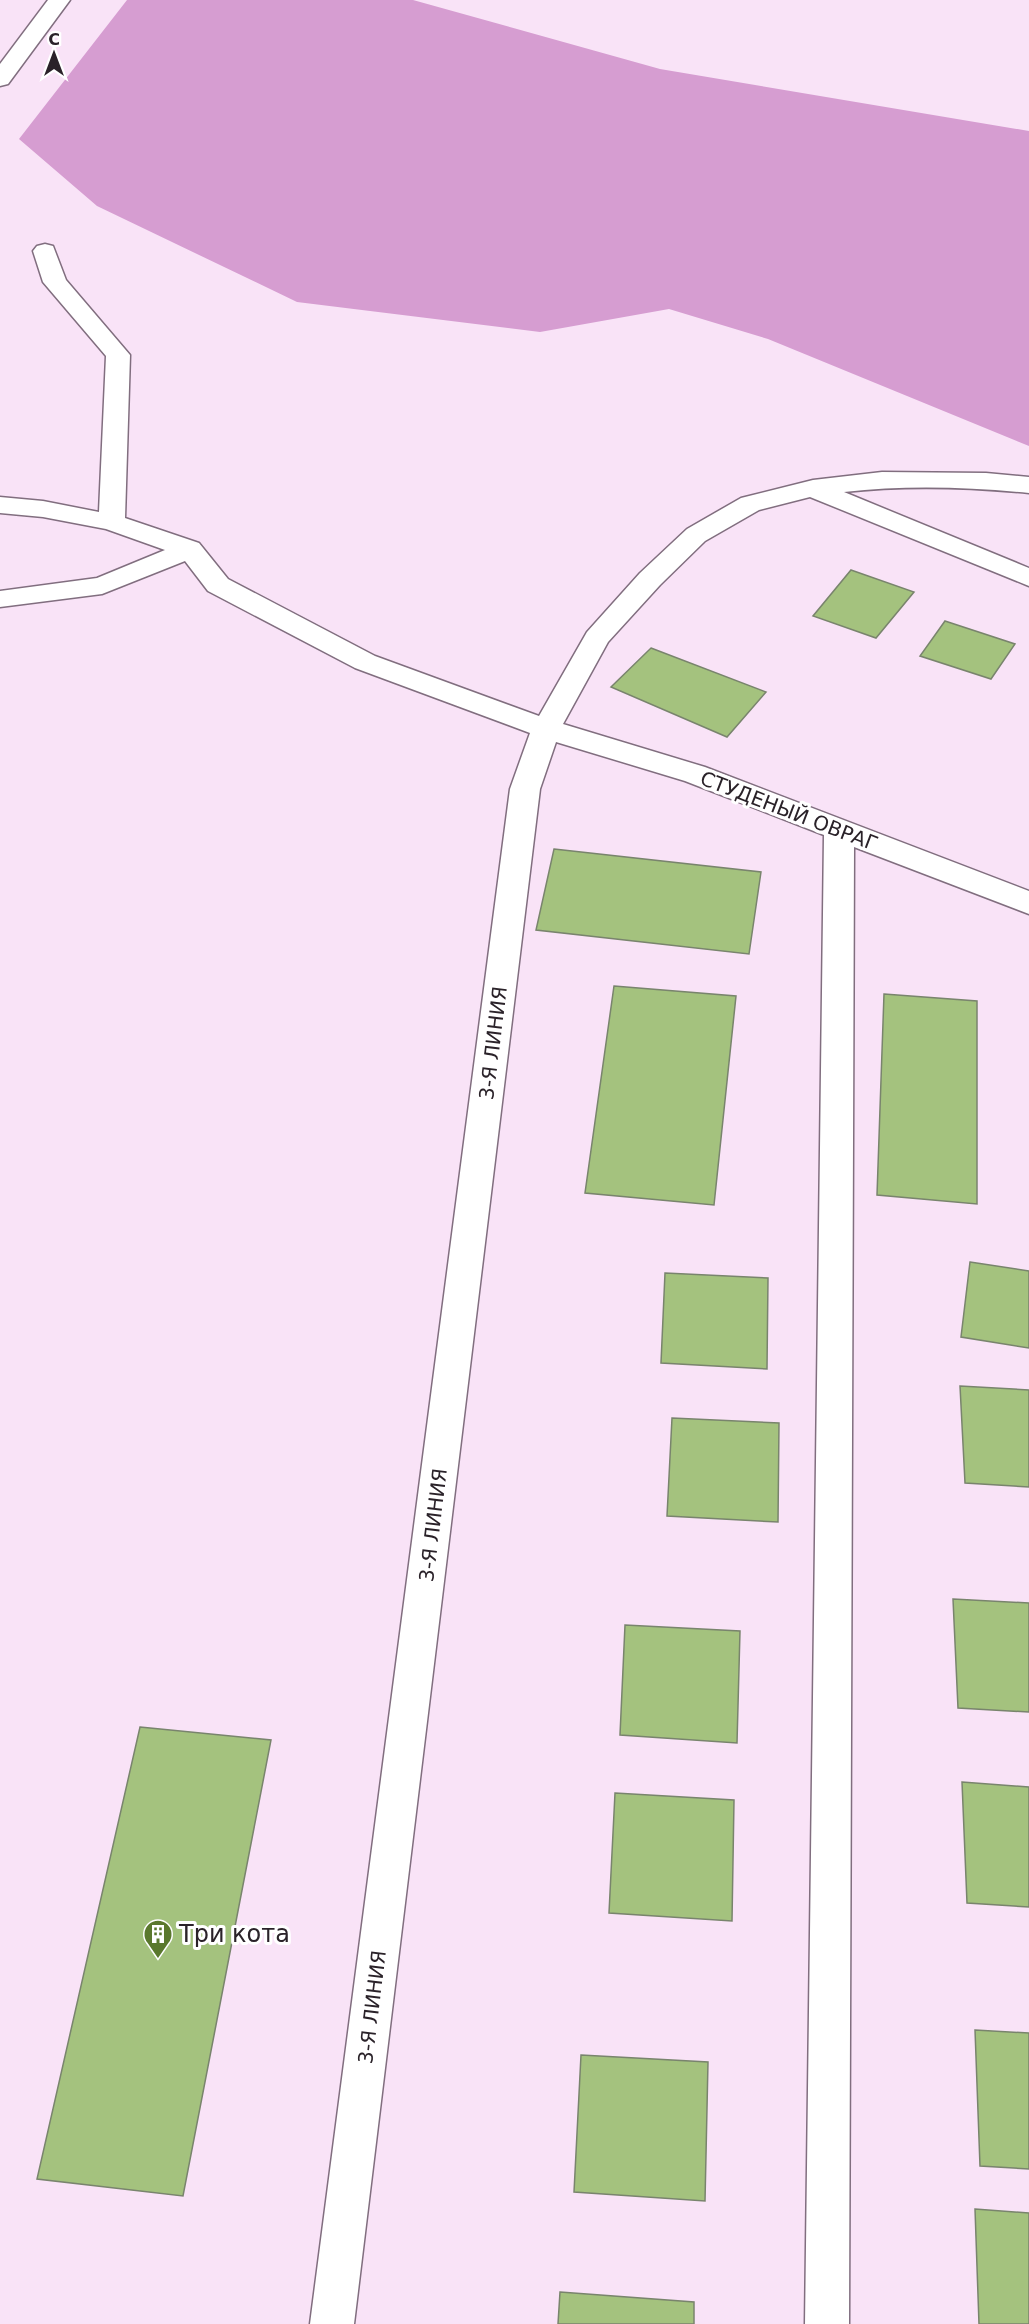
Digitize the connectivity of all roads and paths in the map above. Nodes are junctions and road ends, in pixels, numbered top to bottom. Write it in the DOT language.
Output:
graph roads {
  1 [pos="59,0"];
  2 [pos="0,79"];
  3 [pos="45,251"];
  4 [pos="1029,485"];
  5 [pos="813,489"];
  6 [pos="0,505"];
  7 [pos="112,522"];
  8 [pos="190,549"];
  9 [pos="1029,578"];
  10 [pos="0,599"];
  11 [pos="546,729"];
  12 [pos="839,831"];
  13 [pos="1029,903"];
  14 [pos="332,2324"];
  15 [pos="827,2324"];
  1 -- 2 [label="street"];
  3 -- 7 [label="street"];
  4 -- 5 [label="street, 3-Я ЛИНИЯ"];
  5 -- 9 [label="street"];
  5 -- 11 [label="street, 3-Я ЛИНИЯ"];
  6 -- 7 [label="street"];
  7 -- 8 [label="street"];
  8 -- 10 [label="street"];
  8 -- 11 [label="street, СТУДЕНЫЙ ОВРАГ"];
  11 -- 12 [label="street, СТУДЕНЫЙ ОВРАГ"];
  11 -- 14 [label="street, 3-Я ЛИНИЯ"];
  12 -- 13 [label="street, СТУДЕНЫЙ ОВРАГ"];
  12 -- 15 [label="street"];
}
